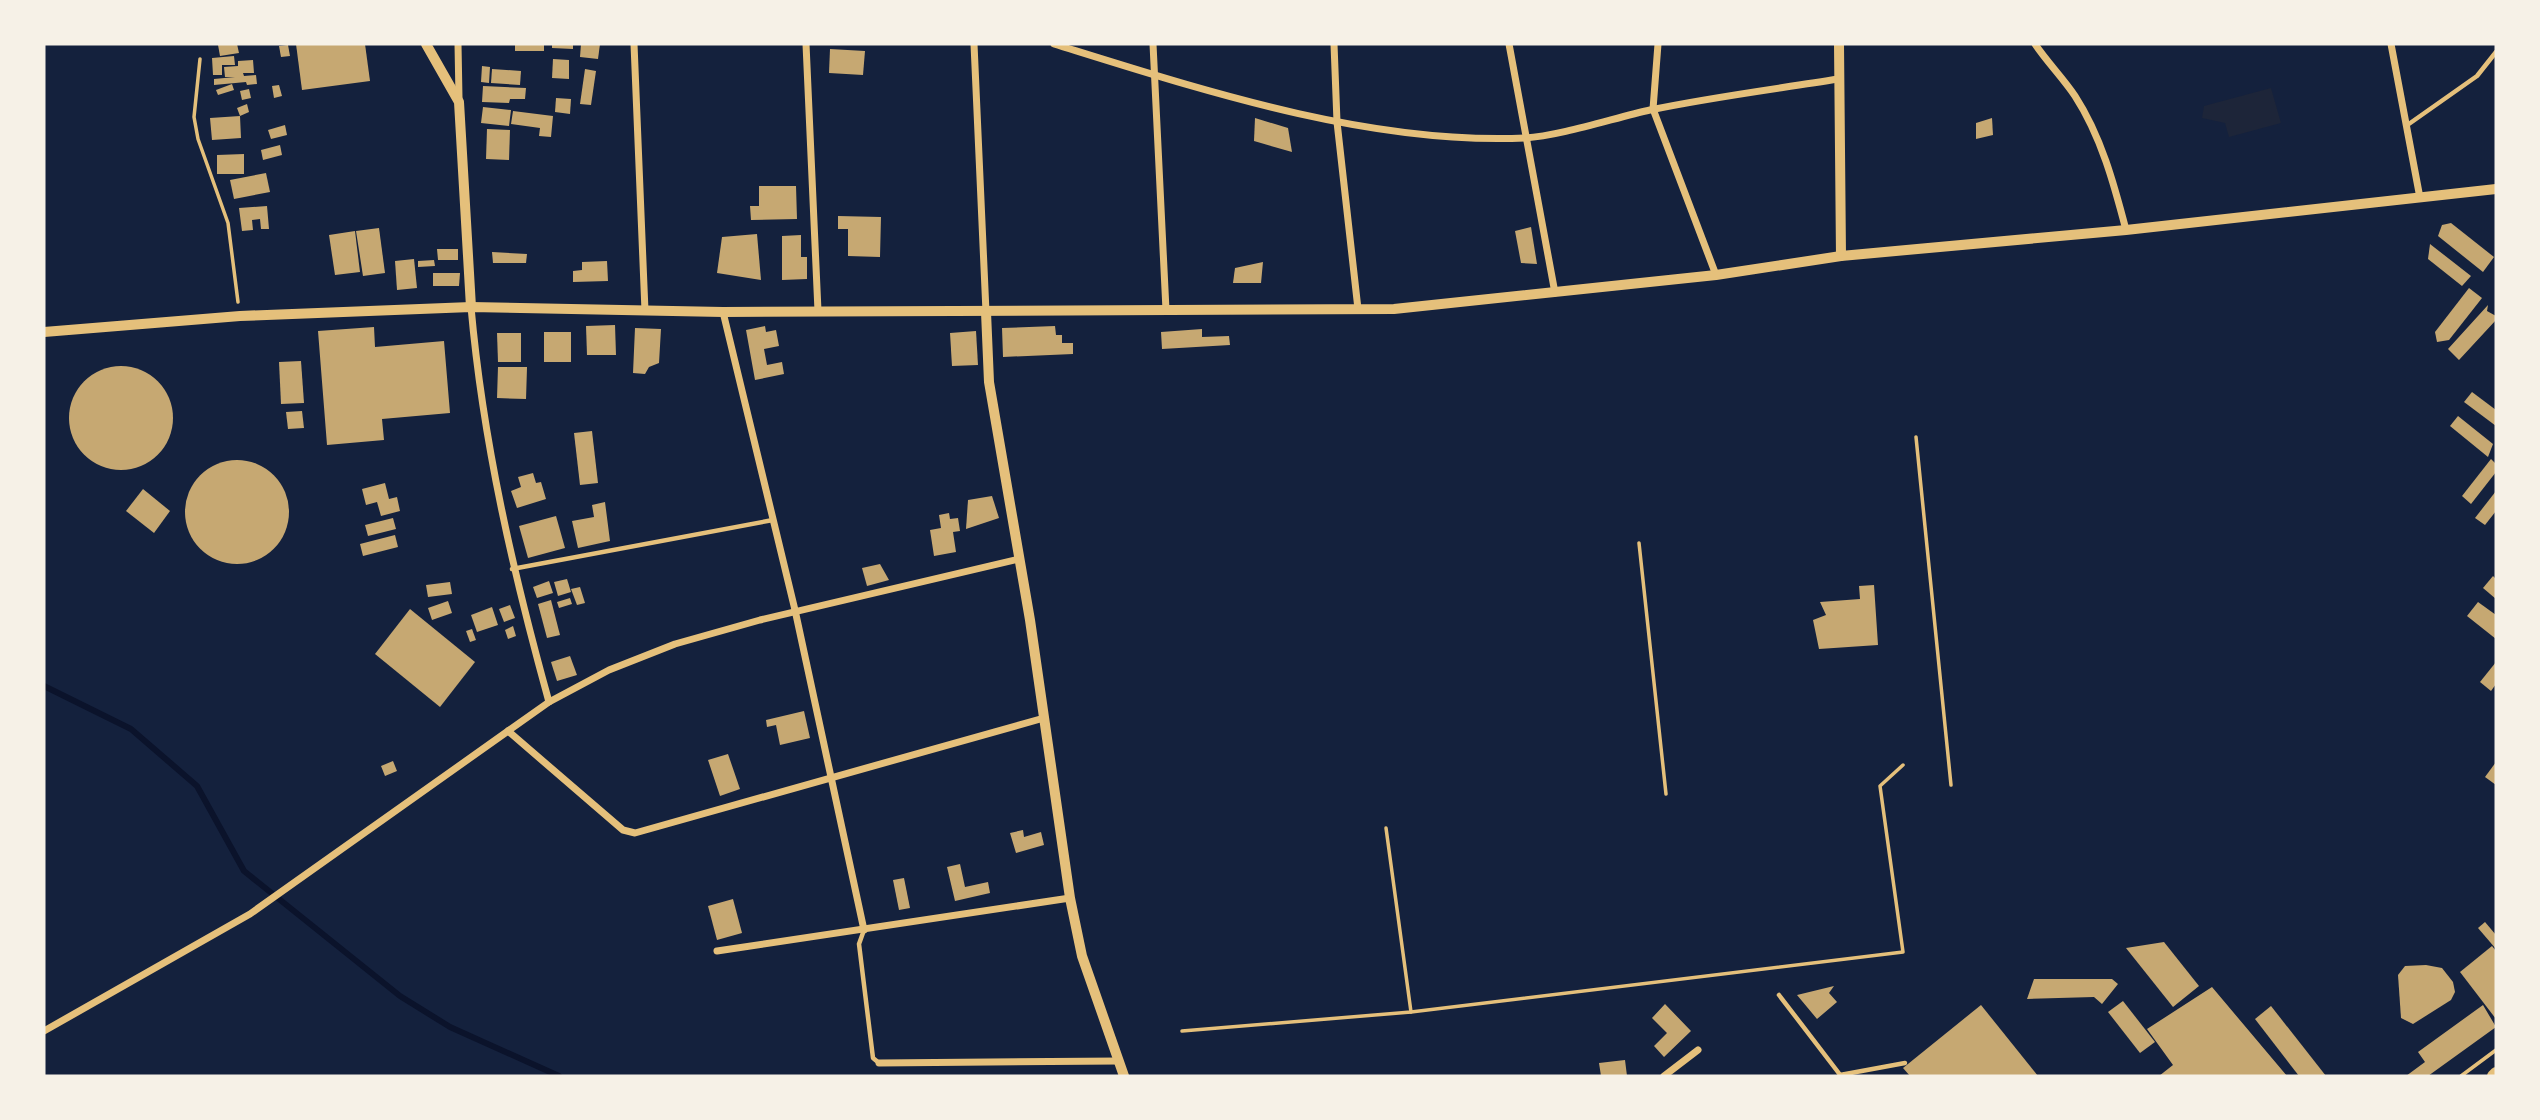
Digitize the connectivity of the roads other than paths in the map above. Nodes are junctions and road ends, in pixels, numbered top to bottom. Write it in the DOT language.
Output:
graph roads {
  1 [pos="426,44"];
  2 [pos="458,44"];
  3 [pos="634,44"];
  4 [pos="806,44"];
  5 [pos="974,44"];
  6 [pos="1054,44"];
  7 [pos="1153,44"];
  8 [pos="1334,44"];
  9 [pos="1509,44"];
  10 [pos="1658,44"];
  11 [pos="1839,44"];
  12 [pos="2035,44"];
  13 [pos="2391,44"];
  14 [pos="2496,52"];
  15 [pos="1155,75"];
  16 [pos="1838,79"];
  17 [pos="459,102"];
  18 [pos="1653,109"];
  19 [pos="1337,122"];
  20 [pos="2405,126"];
  21 [pos="1527,138"];
  22 [pos="2496,190"];
  23 [pos="2420,198"];
  24 [pos="2126,230"];
  25 [pos="1841,256"];
  26 [pos="1716,275"];
  27 [pos="1555,293"];
  28 [pos="471,307"];
  29 [pos="1359,309"];
  30 [pos="1166,310"];
  31 [pos="645,311"];
  32 [pos="818,311"];
  33 [pos="723,312"];
  34 [pos="986,312"];
  35 [pos="44,332"];
  36 [pos="773,520"];
  37 [pos="1019,559"];
  38 [pos="512,569"];
  39 [pos="795,610"];
  40 [pos="549,702"];
  41 [pos="1044,718"];
  42 [pos="508,731"];
  43 [pos="830,780"];
  44 [pos="1070,898"];
  45 [pos="864,930"];
  46 [pos="718,951"];
  47 [pos="1779,995"];
  48 [pos="44,1031"];
  49 [pos="1698,1050"];
  50 [pos="1118,1061"];
  51 [pos="879,1063"];
  52 [pos="1905,1063"];
  53 [pos="1124,1076"];
  54 [pos="1664,1076"];
  55 [pos="1840,1076"];
  1 -- 17 [label="street"];
  2 -- 17 [label="street"];
  3 -- 31 [label="street"];
  4 -- 32 [label="street"];
  5 -- 34 [label="street"];
  6 -- 15 [label="street"];
  7 -- 15 [label="street"];
  8 -- 19 [label="street"];
  9 -- 21 [label="street"];
  10 -- 18 [label="street"];
  11 -- 16 [label="street"];
  12 -- 24 [label="street"];
  13 -- 20 [label="street"];
  14 -- 20 [label="lane"];
  15 -- 19 [label="street"];
  15 -- 30 [label="street"];
  16 -- 18 [label="street"];
  16 -- 25 [label="street"];
  17 -- 28 [label="street"];
  18 -- 21 [label="street"];
  18 -- 26 [label="street"];
  19 -- 21 [label="street"];
  19 -- 29 [label="street"];
  20 -- 23 [label="street"];
  21 -- 27 [label="street"];
  22 -- 23 [label="street"];
  23 -- 24 [label="street"];
  24 -- 25 [label="street"];
  25 -- 26 [label="street"];
  26 -- 27 [label="street"];
  27 -- 29 [label="street"];
  28 -- 31 [label="street"];
  28 -- 35 [label="street"];
  28 -- 38 [label="street"];
  29 -- 30 [label="street"];
  30 -- 34 [label="street"];
  31 -- 33 [label="street"];
  32 -- 33 [label="street"];
  32 -- 34 [label="street"];
  33 -- 36 [label="street"];
  34 -- 37 [label="street"];
  36 -- 38 [label="lane"];
  36 -- 39 [label="street"];
  37 -- 39 [label="street"];
  37 -- 41 [label="street"];
  38 -- 40 [label="street"];
  39 -- 40 [label="street"];
  39 -- 43 [label="street"];
  40 -- 42 [label="street"];
  41 -- 43 [label="street"];
  41 -- 44 [label="street"];
  42 -- 43 [label="street"];
  42 -- 48 [label="street"];
  43 -- 45 [label="street"];
  44 -- 45 [label="street"];
  44 -- 50 [label="street"];
  45 -- 46 [label="street"];
  45 -- 51 [label="lane"];
  47 -- 55 [label="lane"];
  49 -- 54 [label="street"];
  50 -- 51 [label="street"];
  50 -- 53 [label="street"];
  52 -- 55 [label="lane"];
}
